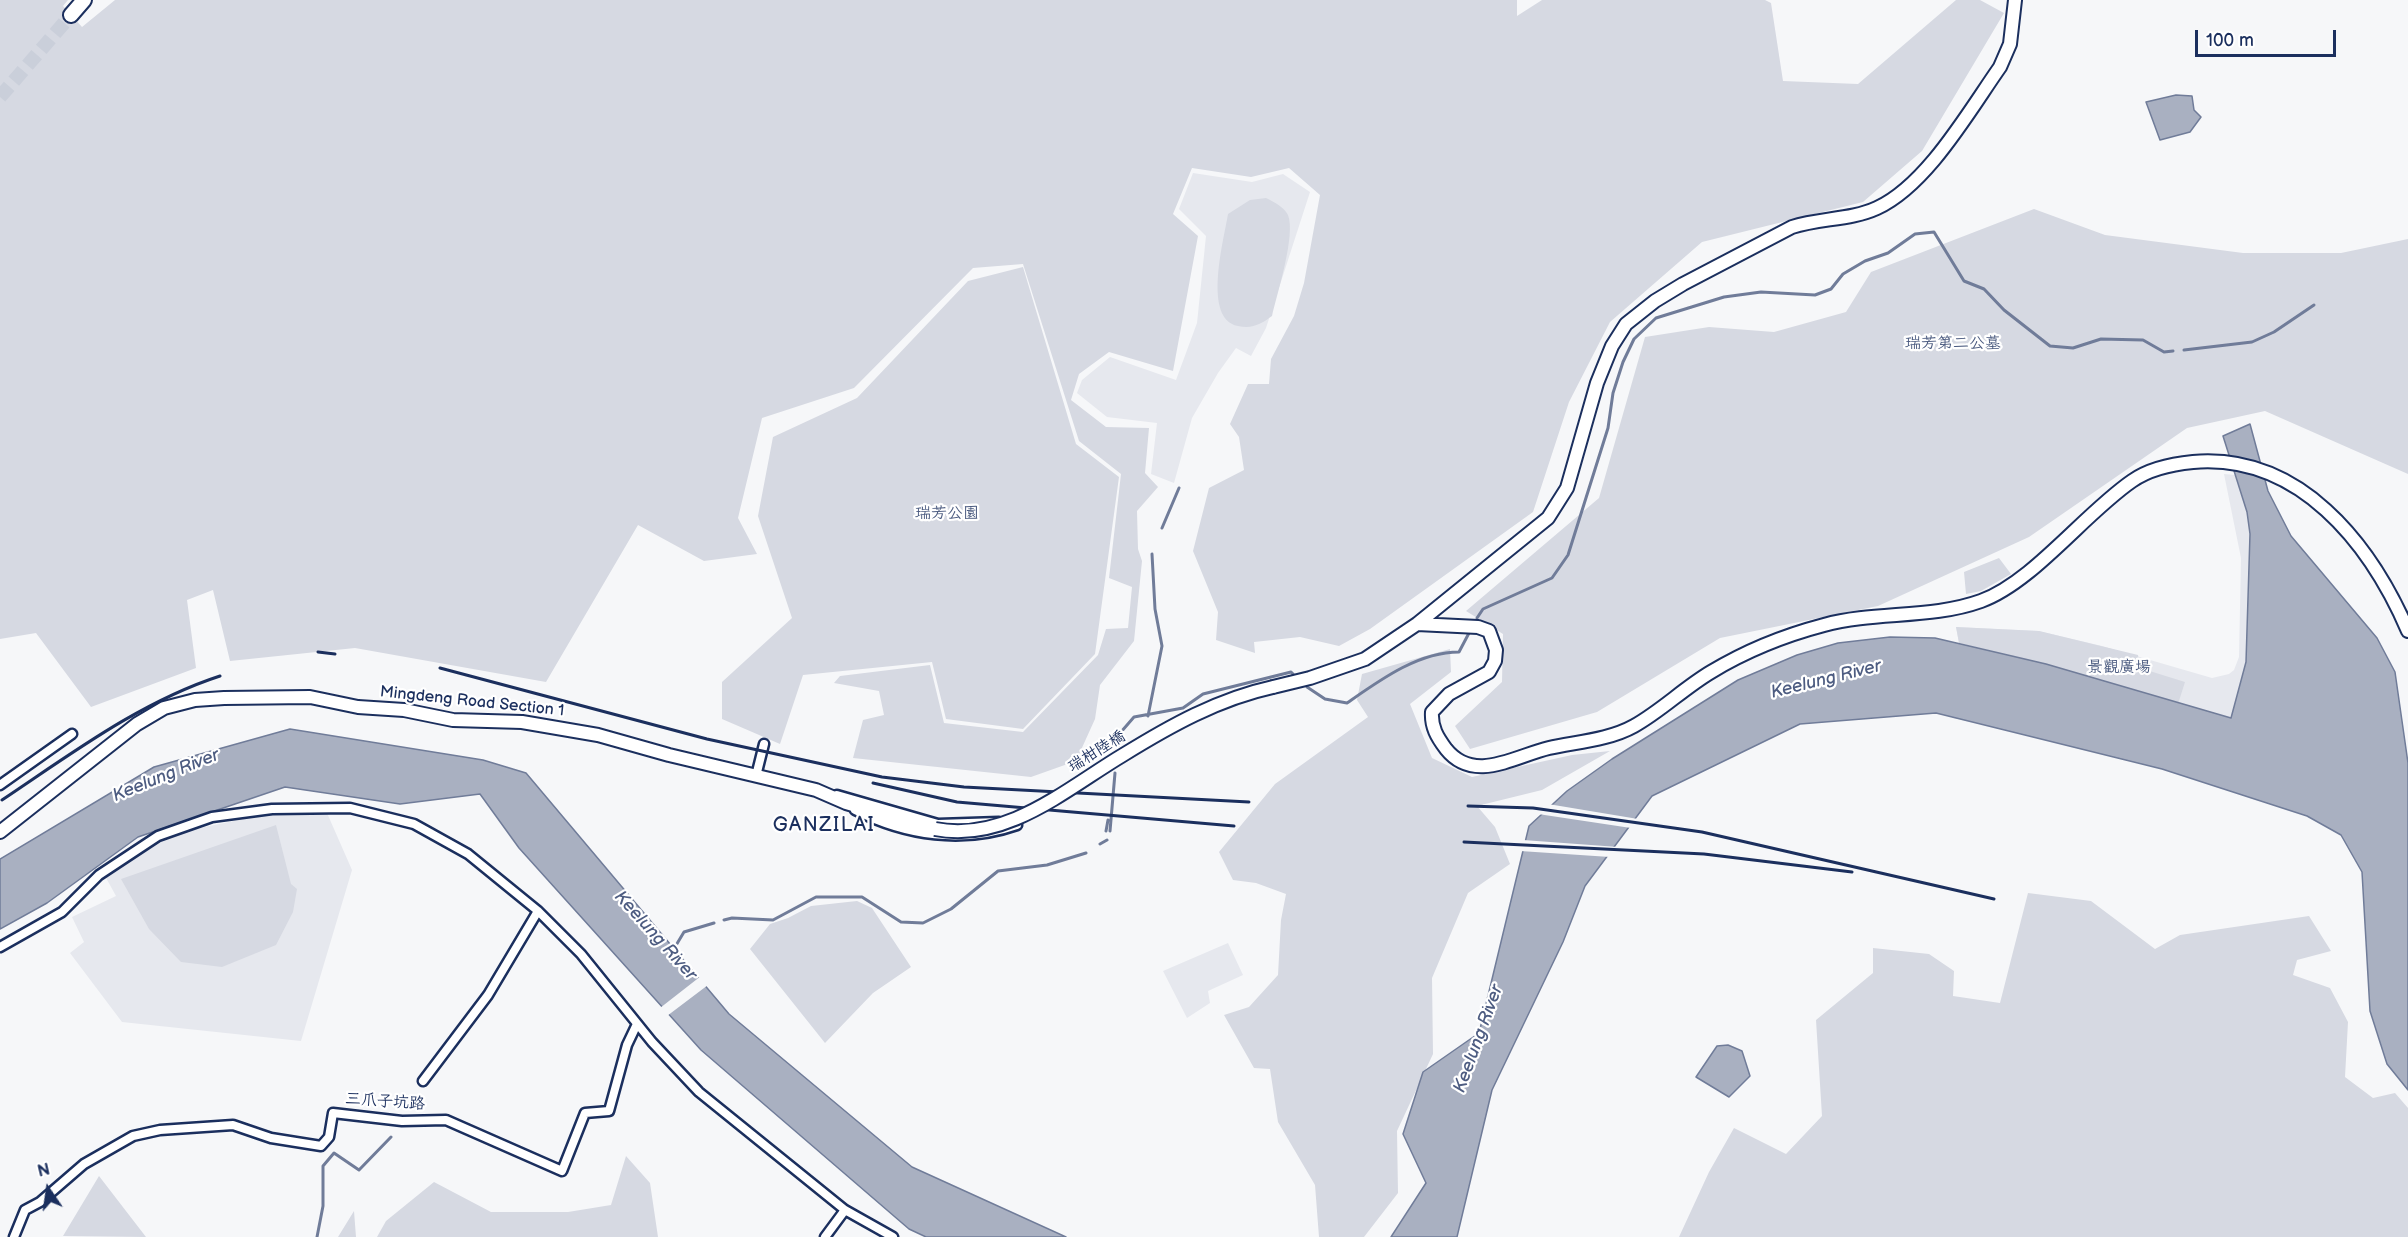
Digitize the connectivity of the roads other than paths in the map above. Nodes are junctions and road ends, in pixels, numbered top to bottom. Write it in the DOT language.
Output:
graph roads {
  1 [pos="84,0"];
  2 [pos="2015,0"];
  3 [pos="71,15"];
  4 [pos="1417,624"];
  5 [pos="2408,631"];
  6 [pos="72,734"];
  7 [pos="764,744"];
  8 [pos="1094,767"];
  9 [pos="756,776"];
  10 [pos="1102,777"];
  11 [pos="0,784"];
  12 [pos="816,790"];
  13 [pos="935,829"];
  14 [pos="0,832"];
  15 [pos="537,911"];
  16 [pos="0,947"];
  17 [pos="637,1024"];
  18 [pos="423,1081"];
  19 [pos="845,1210"];
  20 [pos="14,1237"];
  21 [pos="825,1237"];
  22 [pos="893,1237"];
  1 -- 3 [label="main road"];
  2 -- 4 [label="main road"];
  4 -- 5 [label="main road"];
  4 -- 13 [label="main road, 瑞柑陸橋, bridge"];
  6 -- 11 [label="street"];
  7 -- 9 [label="street"];
  8 -- 10 [label="street"];
  9 -- 12 [label="main road, Mingdeng Road Section 1"];
  9 -- 14 [label="main road, Mingdeng Road Section 1"];
  12 -- 12 [label="street"];
  12 -- 13 [label="main road, Mingdeng Road Section 1"];
  15 -- 16 [label="street"];
  15 -- 17 [label="street"];
  15 -- 18 [label="street"];
  17 -- 19 [label="street"];
  17 -- 20 [label="street, 三爪子坑路"];
  19 -- 21 [label="street"];
  19 -- 22 [label="street"];
}
